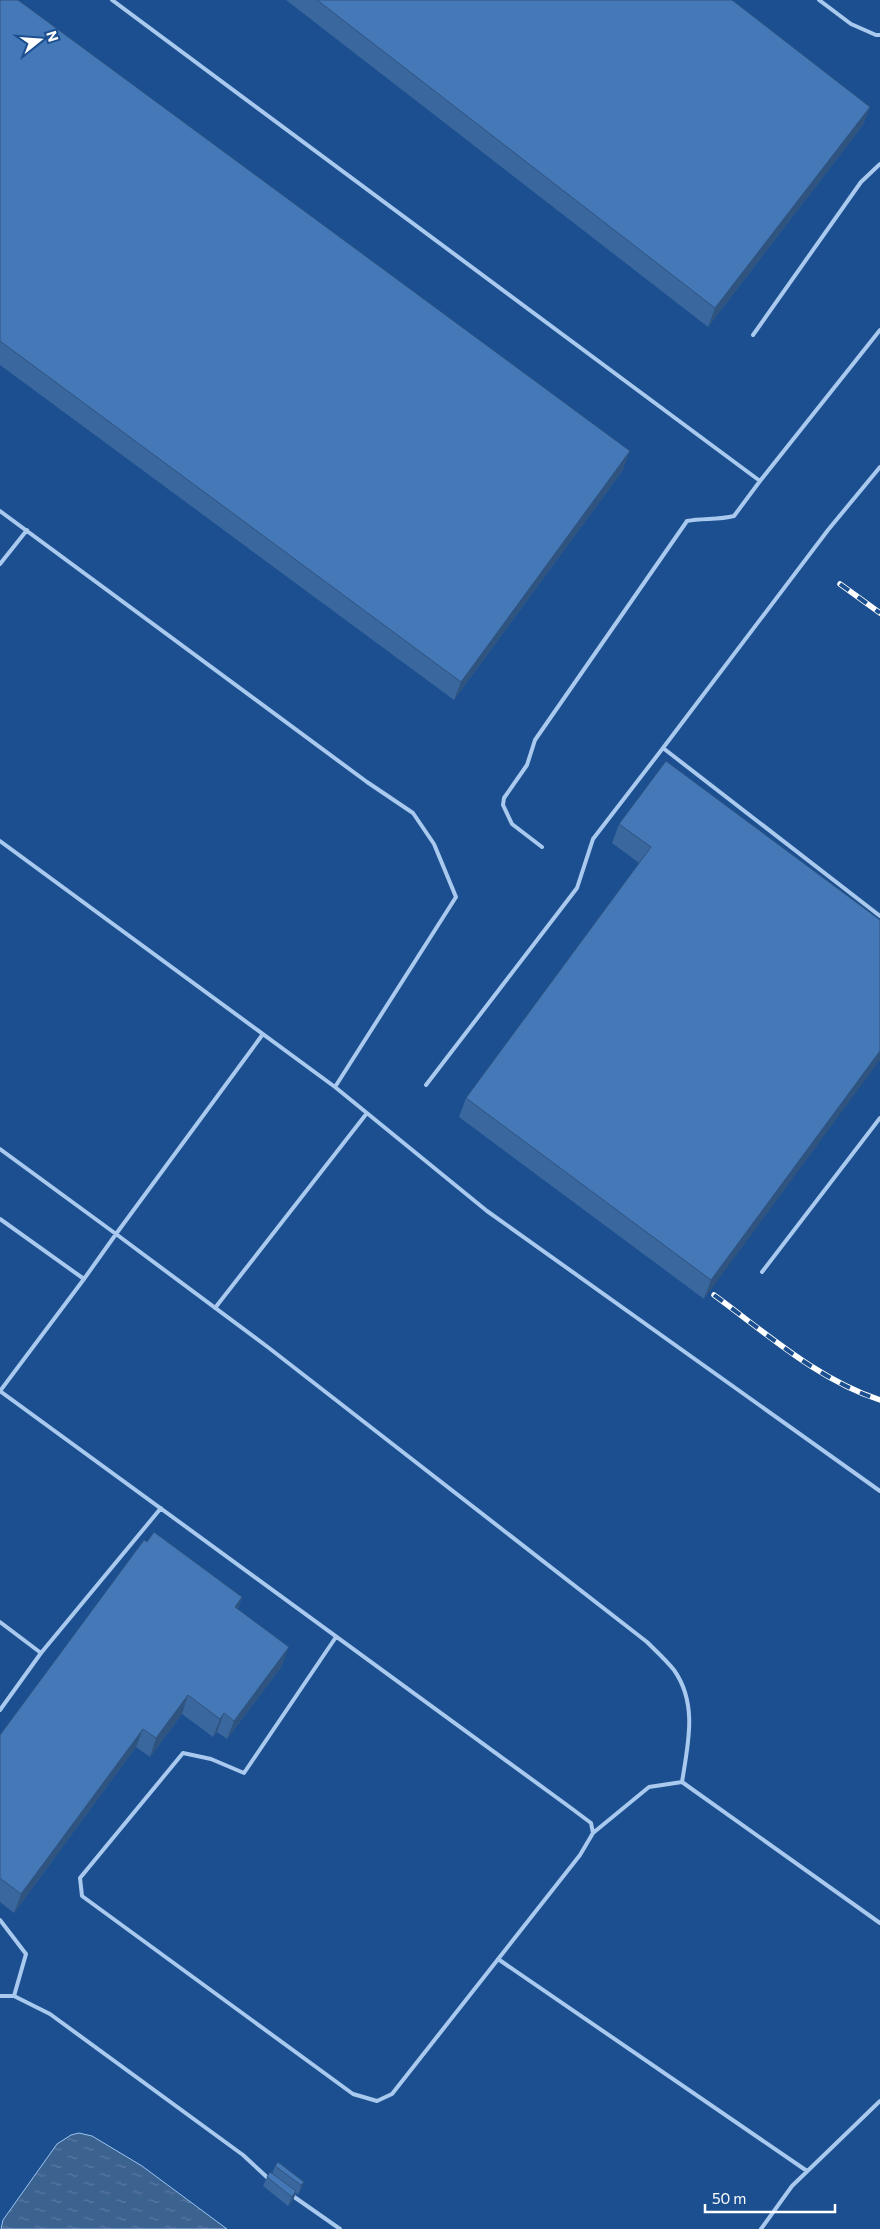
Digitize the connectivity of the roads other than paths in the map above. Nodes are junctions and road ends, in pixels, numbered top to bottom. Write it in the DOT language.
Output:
graph roads {
  1 [pos="112,0"];
  2 [pos="819,0"];
  3 [pos="880,35"];
  4 [pos="880,164"];
  5 [pos="880,330"];
  6 [pos="753,335"];
  7 [pos="880,468"];
  8 [pos="760,481"];
  9 [pos="0,511"];
  10 [pos="27,530"];
  11 [pos="0,564"];
  12 [pos="663,748"];
  13 [pos="2,843"];
  14 [pos="542,847"];
  15 [pos="0,849"];
  16 [pos="880,916"];
  17 [pos="263,1034"];
  18 [pos="426,1085"];
  19 [pos="335,1087"];
  20 [pos="367,1113"];
  21 [pos="880,1118"];
  22 [pos="0,1149"];
  23 [pos="0,1219"];
  24 [pos="116,1234"];
  25 [pos="762,1272"];
  26 [pos="84,1279"];
  27 [pos="215,1308"];
  28 [pos="0,1391"];
  29 [pos="880,1491"];
  30 [pos="161,1508"];
  31 [pos="0,1622"];
  32 [pos="336,1637"];
  33 [pos="41,1652"];
  34 [pos="0,1710"];
  35 [pos="682,1782"];
  36 [pos="593,1833"];
  37 [pos="0,1920"];
  38 [pos="880,1924"];
  39 [pos="498,1959"];
  40 [pos="0,1996"];
  41 [pos="14,1996"];
  42 [pos="880,2101"];
  43 [pos="807,2171"];
  44 [pos="275,2184"];
  45 [pos="282,2189"];
  46 [pos="340,2229"];
  47 [pos="761,2229"];
  1 -- 8 [label="lane"];
  2 -- 3 [label="lane"];
  4 -- 6 [label="lane"];
  5 -- 8 [label="lane"];
  7 -- 12 [label="lane"];
  8 -- 14 [label="lane"];
  9 -- 10 [label="lane"];
  10 -- 11 [label="lane"];
  10 -- 19 [label="lane"];
  12 -- 16 [label="lane"];
  12 -- 18 [label="lane"];
  13 -- 15 [label="lane"];
  13 -- 17 [label="lane"];
  17 -- 19 [label="lane"];
  17 -- 24 [label="lane"];
  19 -- 20 [label="lane"];
  20 -- 27 [label="lane"];
  20 -- 29 [label="lane"];
  21 -- 25 [label="lane"];
  22 -- 24 [label="lane"];
  23 -- 26 [label="lane"];
  24 -- 26 [label="lane"];
  24 -- 27 [label="lane"];
  26 -- 28 [label="lane"];
  27 -- 35 [label="lane"];
  28 -- 30 [label="lane"];
  30 -- 32 [label="lane"];
  30 -- 33 [label="lane"];
  31 -- 33 [label="lane"];
  32 -- 36 [label="lane"];
  32 -- 39 [label="lane"];
  33 -- 34 [label="lane"];
  35 -- 36 [label="lane"];
  35 -- 38 [label="lane"];
  36 -- 39 [label="lane"];
  37 -- 41 [label="lane"];
  39 -- 43 [label="lane"];
  40 -- 41 [label="lane"];
  41 -- 44 [label="lane"];
  42 -- 43 [label="lane"];
  43 -- 47 [label="lane"];
  45 -- 46 [label="lane"];
}
